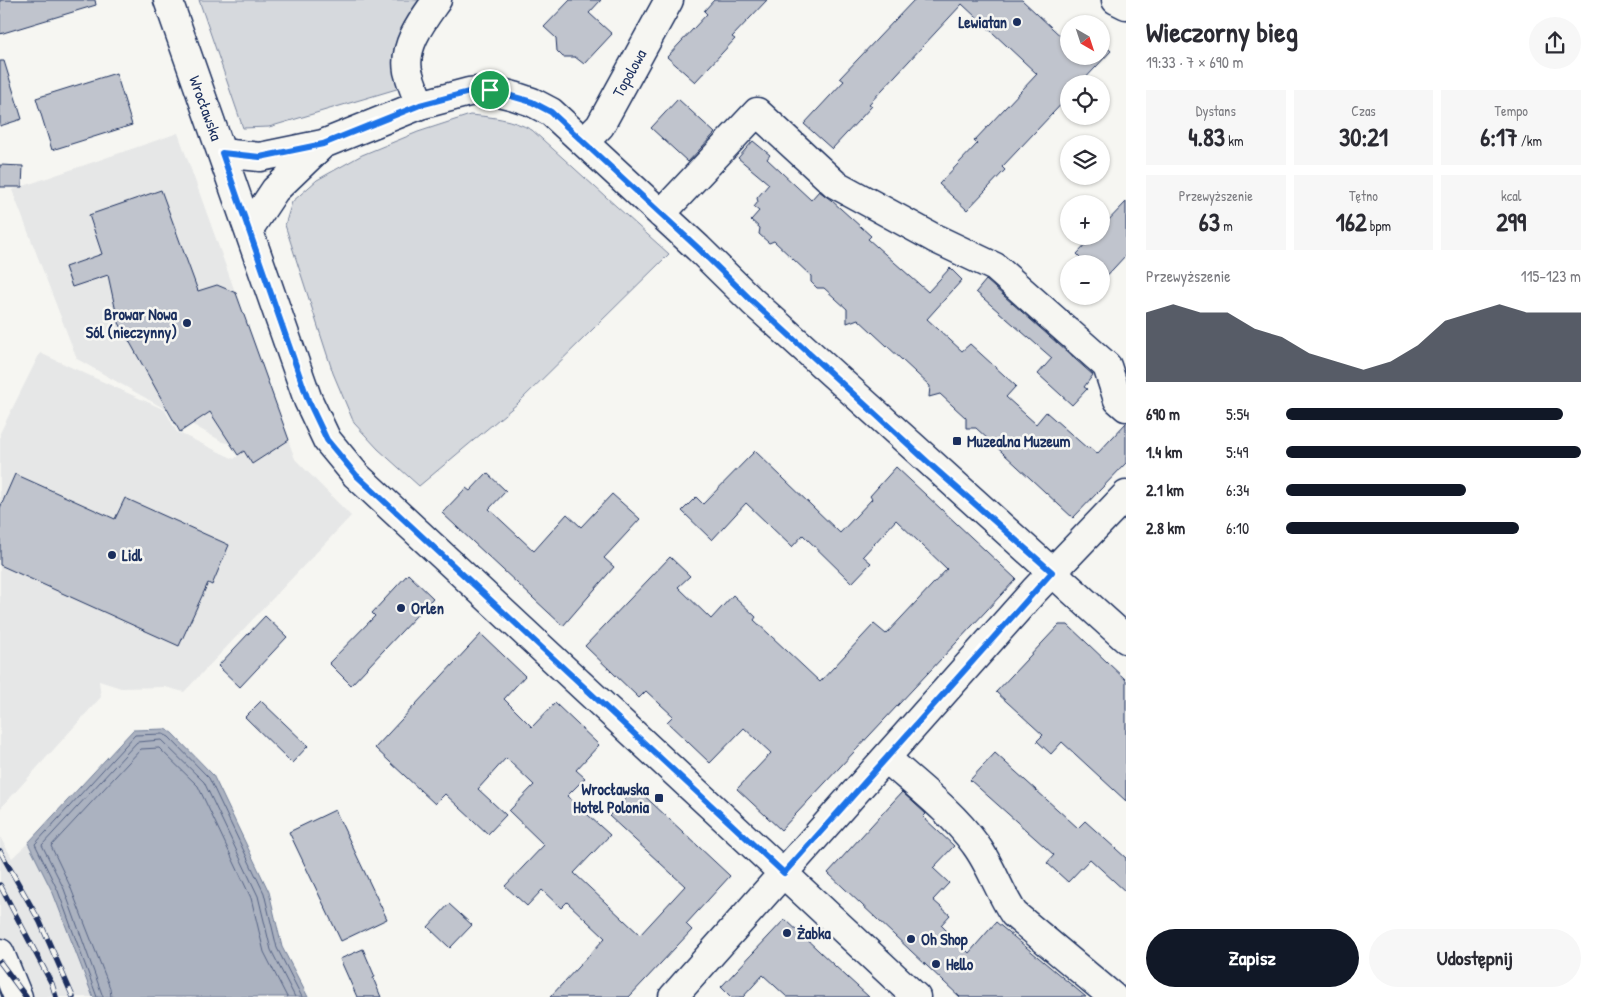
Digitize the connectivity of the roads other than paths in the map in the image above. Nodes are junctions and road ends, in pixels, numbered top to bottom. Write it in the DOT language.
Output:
graph roads {
  1 [pos="168,0"];
  2 [pos="438,0"];
  3 [pos="669,0"];
  4 [pos="1116,0"];
  5 [pos="1126,5"];
  6 [pos="420,105"];
  7 [pos="584,142"];
  8 [pos="323,144"];
  9 [pos="222,153"];
  10 [pos="661,214"];
  11 [pos="249,229"];
  12 [pos="1126,407"];
  13 [pos="1126,495"];
  14 [pos="1052,572"];
  15 [pos="1126,640"];
  16 [pos="886,758"];
  17 [pos="784,873"];
  18 [pos="0,952"];
  19 [pos="18,997"];
  20 [pos="673,997"];
  21 [pos="916,997"];
  22 [pos="1113,997"];
  1 -- 9 [label="street, Wrocławska"];
  2 -- 6 [label="street"];
  3 -- 7 [label="street, Topolowa"];
  4 -- 5 [label="street"];
  6 -- 7 [label="street"];
  6 -- 8 [label="street"];
  7 -- 10 [label="street"];
  8 -- 9 [label="street"];
  8 -- 11 [label="street"];
  9 -- 11 [label="street, Wrocławska"];
  10 -- 12 [label="street"];
  10 -- 14 [label="street"];
  11 -- 17 [label="street, Wrocławska"];
  13 -- 14 [label="street"];
  14 -- 15 [label="street"];
  14 -- 16 [label="street"];
  16 -- 17 [label="street"];
  16 -- 22 [label="street"];
  17 -- 20 [label="street"];
  17 -- 21 [label="street, Wrocławska"];
  18 -- 19 [label="street"];
}
